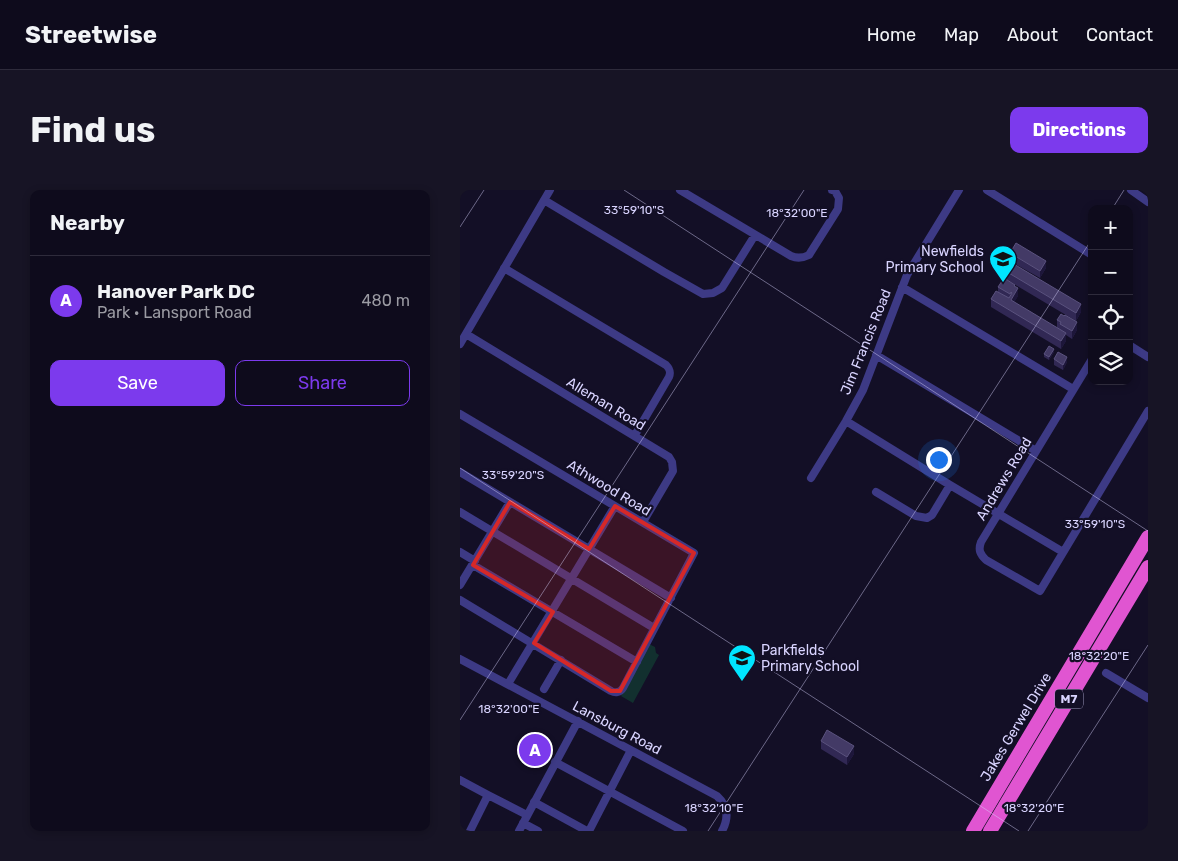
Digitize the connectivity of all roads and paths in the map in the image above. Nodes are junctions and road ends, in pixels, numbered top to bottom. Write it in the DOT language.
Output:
graph roads {
  1 [pos="550,190"];
  2 [pos="680,190"];
  3 [pos="832,190"];
  4 [pos="959,190"];
  5 [pos="987,190"];
  6 [pos="1131,190"];
  7 [pos="544,200"];
  8 [pos="1148,202"];
  9 [pos="755,235"];
  10 [pos="1088,252"];
  11 [pos="504,268"];
  12 [pos="902,287"];
  13 [pos="466,334"];
  14 [pos="460,344"];
  15 [pos="1133,348"];
  16 [pos="876,356"];
  17 [pos="1148,357"];
  18 [pos="1088,365"];
  19 [pos="1073,389"];
  20 [pos="1148,411"];
  21 [pos="460,414"];
  22 [pos="846,422"];
  23 [pos="635,436"];
  24 [pos="1036,451"];
  25 [pos="460,472"];
  26 [pos="811,478"];
  27 [pos="950,485"];
  28 [pos="876,492"];
  29 [pos="510,502"];
  30 [pos="615,506"];
  31 [pos="460,512"];
  32 [pos="998,514"];
  33 [pos="643,522"];
  34 [pos="493,532"];
  35 [pos="1148,537"];
  36 [pos="589,549"];
  37 [pos="460,552"];
  38 [pos="1063,552"];
  39 [pos="474,563"];
  40 [pos="1148,567"];
  41 [pos="572,579"];
  42 [pos="460,585"];
  43 [pos="671,598"];
  44 [pos="460,600"];
  45 [pos="553,612"];
  46 [pos="654,628"];
  47 [pos="534,643"];
  48 [pos="460,659"];
  49 [pos="561,660"];
  50 [pos="637,662"];
  51 [pos="1106,673"];
  52 [pos="508,684"];
  53 [pos="544,689"];
  54 [pos="1148,698"];
  55 [pos="578,721"];
  56 [pos="631,750"];
  57 [pos="555,762"];
  58 [pos="460,780"];
  59 [pos="609,792"];
  60 [pos="488,795"];
  61 [pos="534,802"];
  62 [pos="527,815"];
  63 [pos="523,823"];
  64 [pos="470,831"];
  65 [pos="519,831"];
  66 [pos="538,831"];
  67 [pos="588,831"];
  68 [pos="684,831"];
  69 [pos="722,831"];
  70 [pos="973,831"];
  71 [pos="990,831"];
  1 -- 7 [label="street"];
  2 -- 9 [label="street"];
  3 -- 9 [label="street"];
  4 -- 12 [label="street, Jim Francis Road"];
  5 -- 10 [label="street"];
  6 -- 8 [label="street"];
  7 -- 9 [label="street"];
  7 -- 11 [label="street"];
  11 -- 13 [label="street"];
  11 -- 23 [label="street"];
  12 -- 16 [label="street, Jim Francis Road"];
  12 -- 19 [label="street"];
  13 -- 14 [label="street"];
  13 -- 23 [label="street, Alleman Road"];
  15 -- 17 [label="street"];
  16 -- 22 [label="street, Jim Francis Road"];
  16 -- 24 [label="street"];
  18 -- 19 [label="street, Andrews Road"];
  19 -- 24 [label="street, Andrews Road"];
  20 -- 38 [label="street"];
  21 -- 30 [label="street, Athwood Road"];
  22 -- 26 [label="street, Jim Francis Road"];
  22 -- 27 [label="street"];
  23 -- 33 [label="street, Alleman Road"];
  24 -- 32 [label="street, Andrews Road"];
  25 -- 29 [label="street"];
  27 -- 28 [label="street"];
  27 -- 32 [label="street"];
  29 -- 34 [label="street"];
  29 -- 36 [label="street"];
  30 -- 33 [label="street, Athwood Road"];
  30 -- 36 [label="street"];
  31 -- 34 [label="street"];
  32 -- 38 [label="street"];
  32 -- 38 [label="street, Andrews Road"];
  33 -- 43 [label="street, Athwood Road"];
  34 -- 39 [label="street"];
  34 -- 41 [label="street"];
  35 -- 70 [label="highway, Jakes Gerwel Drive / M7"];
  36 -- 41 [label="street"];
  36 -- 43 [label="street"];
  37 -- 39 [label="street"];
  39 -- 42 [label="street"];
  39 -- 45 [label="street"];
  40 -- 71 [label="highway, M7"];
  41 -- 45 [label="street"];
  41 -- 46 [label="street"];
  43 -- 46 [label="street"];
  44 -- 47 [label="street"];
  45 -- 47 [label="street"];
  45 -- 50 [label="street"];
  46 -- 50 [label="street"];
  47 -- 49 [label="street"];
  47 -- 52 [label="street"];
  48 -- 52 [label="street, Lansburg Road"];
  49 -- 50 [label="street"];
  49 -- 53 [label="street"];
  51 -- 54 [label="street"];
  52 -- 55 [label="street, Lansburg Road"];
  55 -- 56 [label="street, Lansburg Road"];
  55 -- 57 [label="street"];
  56 -- 59 [label="street"];
  56 -- 69 [label="street, Lansburg Road"];
  57 -- 59 [label="street"];
  57 -- 61 [label="street"];
  58 -- 60 [label="street"];
  59 -- 67 [label="street"];
  59 -- 68 [label="street"];
  60 -- 62 [label="street"];
  60 -- 64 [label="street"];
  61 -- 62 [label="street"];
  61 -- 67 [label="street"];
  62 -- 63 [label="street"];
  63 -- 65 [label="street"];
  63 -- 66 [label="street"];
}
